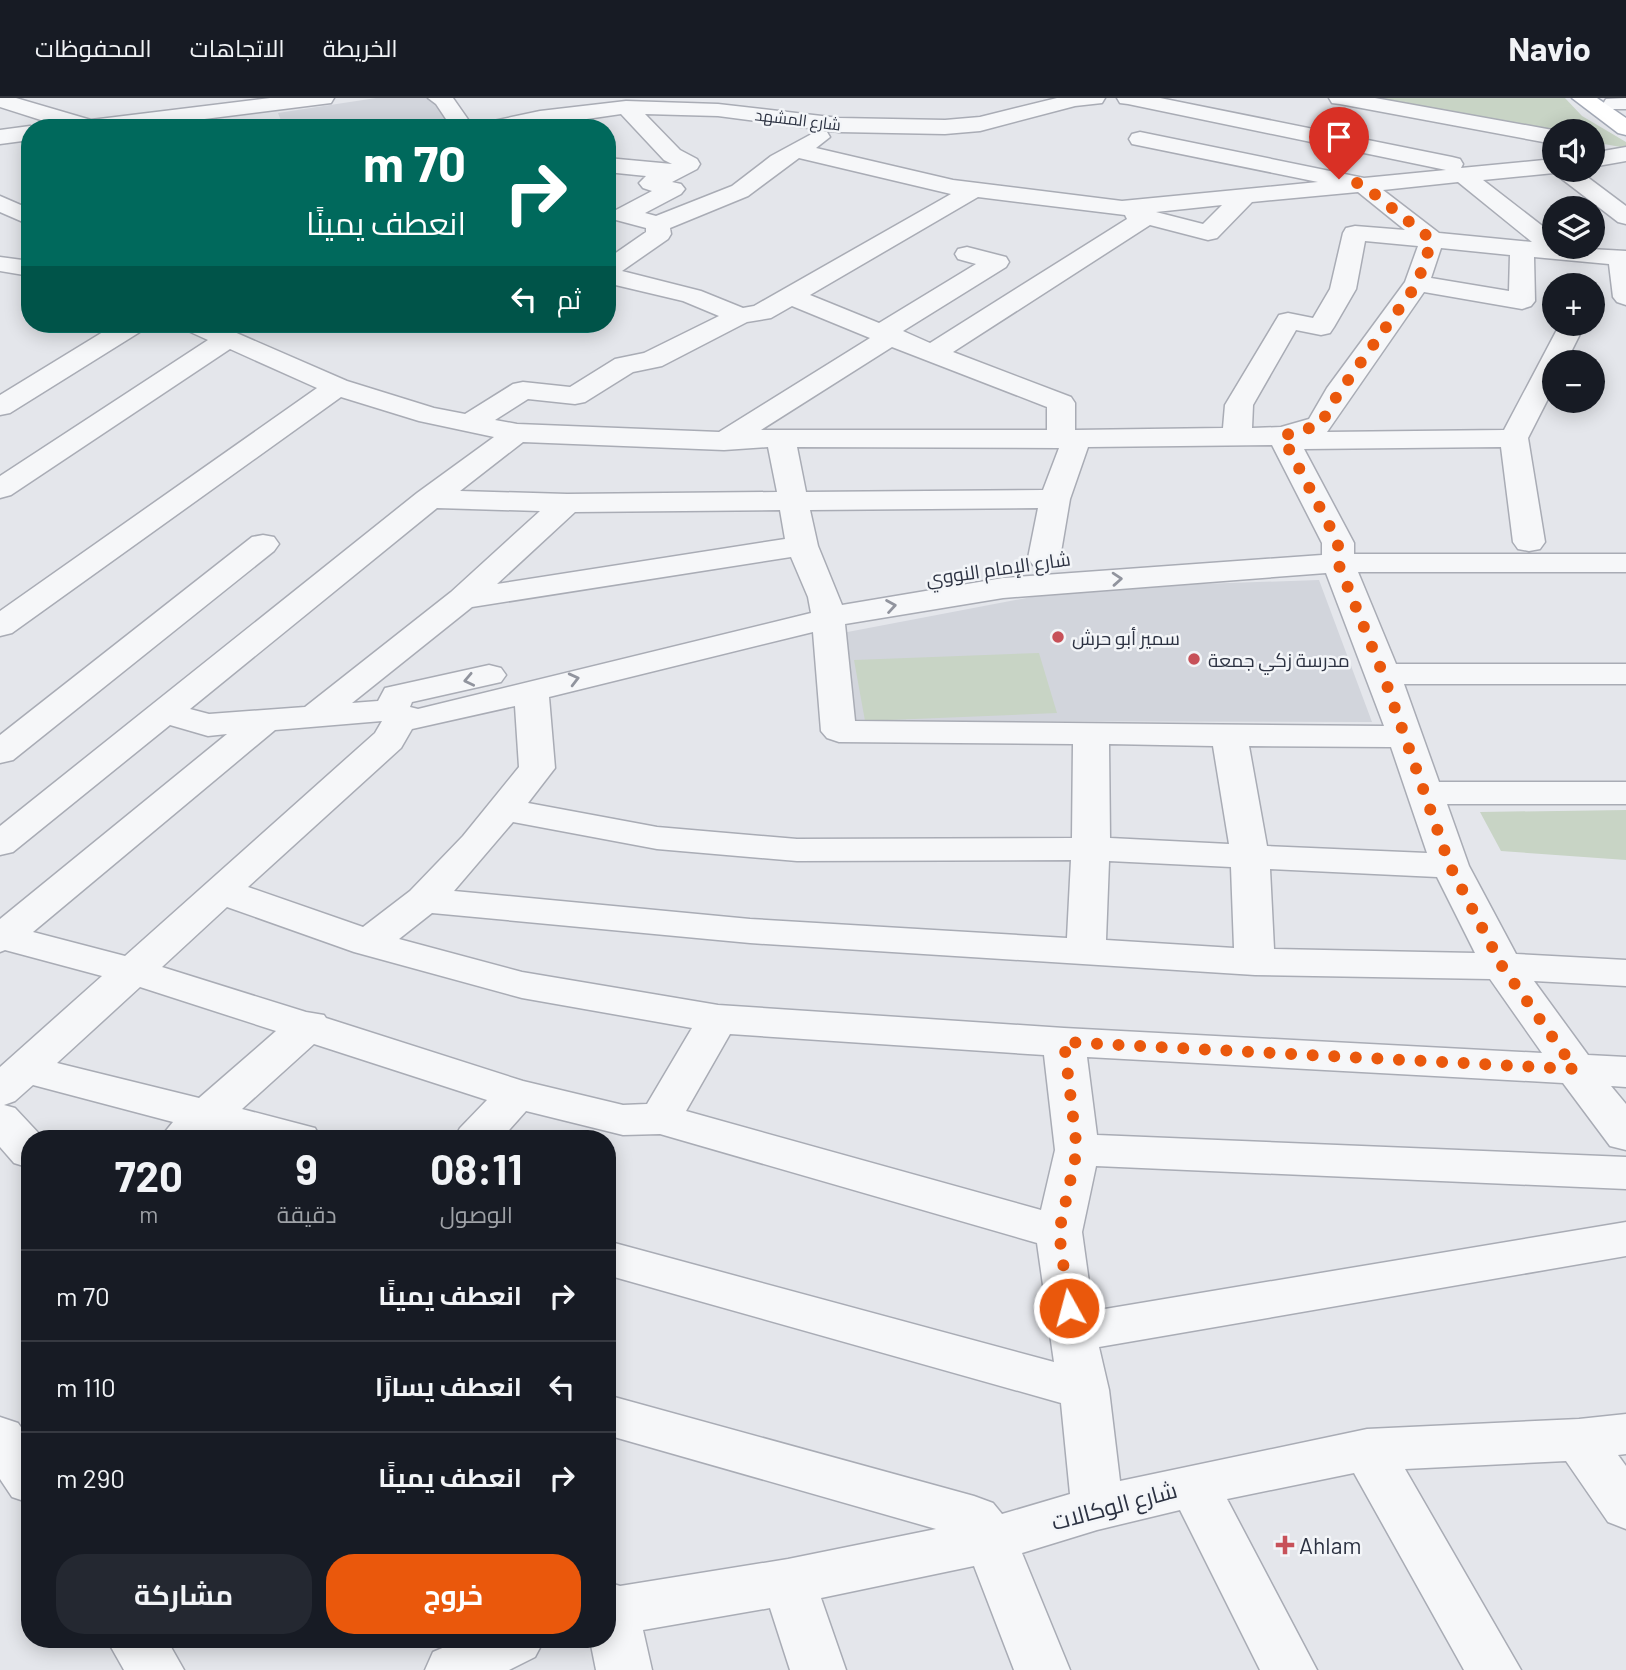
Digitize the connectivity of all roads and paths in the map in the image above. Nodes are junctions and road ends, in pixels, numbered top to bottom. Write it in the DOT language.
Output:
graph roads {
  1 [pos="439,98"];
  2 [pos="1128,98"];
  3 [pos="1340,98"];
  4 [pos="1583,98"];
  5 [pos="310,99"];
  6 [pos="1078,99"];
  7 [pos="13,101"];
  8 [pos="276,104"];
  9 [pos="825,106"];
  10 [pos="626,107"];
  11 [pos="65,119"];
  12 [pos="153,119"];
  13 [pos="258,119"];
  14 [pos="457,119"];
  15 [pos="535,119"];
  16 [pos="805,121"];
  17 [pos="839,125"];
  18 [pos="1626,128"];
  19 [pos="21,135"];
  20 [pos="1542,135"];
  21 [pos="0,137"];
  22 [pos="1140,139"];
  23 [pos="1605,147"];
  24 [pos="796,151"];
  25 [pos="1626,152"];
  26 [pos="1605,157"];
  27 [pos="616,166"];
  28 [pos="1542,167"];
  29 [pos="670,172"];
  30 [pos="1490,172"];
  31 [pos="1463,175"];
  32 [pos="1580,182"];
  33 [pos="1362,184"];
  34 [pos="974,190"];
  35 [pos="1246,195"];
  36 [pos="21,197"];
  37 [pos="0,202"];
  38 [pos="21,213"];
  39 [pos="1133,213"];
  40 [pos="1626,216"];
  41 [pos="657,224"];
  42 [pos="1542,238"];
  43 [pos="1432,240"];
  44 [pos="1522,248"];
  45 [pos="1542,251"];
  46 [pos="967,254"];
  47 [pos="1605,257"];
  48 [pos="1623,258"];
  49 [pos="0,264"];
  50 [pos="616,264"];
  51 [pos="21,268"];
  52 [pos="616,277"];
  53 [pos="1417,284"];
  54 [pos="791,296"];
  55 [pos="1626,297"];
  56 [pos="740,316"];
  57 [pos="119,333"];
  58 [pos="213,333"];
  59 [pos="1566,336"];
  60 [pos="890,337"];
  61 [pos="227,340"];
  62 [pos="933,353"];
  63 [pos="337,387"];
  64 [pos="0,407"];
  65 [pos="470,423"];
  66 [pos="517,433"];
  67 [pos="1237,437"];
  68 [pos="782,438"];
  69 [pos="1068,439"];
  70 [pos="1283,439"];
  71 [pos="1514,439"];
  72 [pos="724,441"];
  73 [pos="0,489"];
  74 [pos="428,499"];
  75 [pos="1055,499"];
  76 [pos="793,501"];
  77 [pos="567,503"];
  78 [pos="1529,542"];
  79 [pos="1626,542"];
  80 [pos="263,544"];
  81 [pos="802,546"];
  82 [pos="1338,553"];
  83 [pos="1044,558"];
  84 [pos="1626,563"];
  85 [pos="463,599"];
  86 [pos="826,608"];
  87 [pos="0,626"];
  88 [pos="1383,674"];
  89 [pos="1626,674"];
  90 [pos="531,690"];
  91 [pos="164,712"];
  92 [pos="317,714"];
  93 [pos="397,714"];
  94 [pos="266,720"];
  95 [pos="1091,735"];
  96 [pos="1228,735"];
  97 [pos="1404,737"];
  98 [pos="0,752"];
  99 [pos="1425,793"];
  100 [pos="1626,793"];
  101 [pos="503,809"];
  102 [pos="0,844"];
  103 [pos="1091,849"];
  104 [pos="1250,857"];
  105 [pos="1450,866"];
  106 [pos="221,891"];
  107 [pos="424,900"];
  108 [pos="1,938"];
  109 [pos="368,943"];
  110 [pos="1086,950"];
  111 [pos="1255,962"];
  112 [pos="1502,966"];
  113 [pos="132,971"];
  114 [pos="1626,973"];
  115 [pos="718,1019"];
  116 [pos="309,1026"];
  117 [pos="1064,1042"];
  118 [pos="1575,1069"];
  119 [pos="1626,1072"];
  120 [pos="13,1080"];
  121 [pos="517,1094"];
  122 [pos="0,1119"];
  123 [pos="630,1127"];
  124 [pos="194,1128"];
  125 [pos="213,1130"];
  126 [pos="484,1130"];
  127 [pos="1626,1135"];
  128 [pos="21,1142"];
  129 [pos="1077,1150"];
  130 [pos="1626,1172"];
  131 [pos="1059,1232"];
  132 [pos="1626,1239"];
  133 [pos="616,1260"];
  134 [pos="1072,1333"];
  135 [pos="1084,1390"];
  136 [pos="616,1418"];
  137 [pos="0,1437"];
  138 [pos="1602,1437"];
  139 [pos="1367,1450"];
  140 [pos="21,1468"];
  141 [pos="1193,1485"];
  142 [pos="1626,1507"];
  143 [pos="1097,1508"];
  144 [pos="990,1540"];
  145 [pos="788,1582"];
  146 [pos="616,1608"];
  147 [pos="616,1637"];
  148 [pos="141,1648"];
  149 [pos="499,1648"];
  150 [pos="156,1670"];
  151 [pos="453,1670"];
  152 [pos="624,1670"];
  153 [pos="818,1670"];
  154 [pos="1042,1670"];
  155 [pos="1289,1670"];
  156 [pos="1493,1670"];
  1 -- 14 [label="street"];
  2 -- 30 [label="street"];
  3 -- 20 [label="street"];
  4 -- 18 [label="main road"];
  5 -- 8 [label="street"];
  6 -- 17 [label="street, شارع المشهد"];
  7 -- 11 [label="street"];
  8 -- 12 [label="street"];
  8 -- 13 [label="street"];
  9 -- 16 [label="street"];
  10 -- 15 [label="street, شارع المشهد"];
  10 -- 16 [label="street, شارع المشهد"];
  10 -- 29 [label="street"];
  16 -- 17 [label="street, شارع المشهد"];
  17 -- 24 [label="street"];
  19 -- 21 [label="street"];
  22 -- 33 [label="street"];
  23 -- 25 [label="street"];
  24 -- 34 [label="street"];
  24 -- 41 [label="street"];
  25 -- 26 [label="street"];
  27 -- 29 [label="street"];
  28 -- 30 [label="street"];
  29 -- 41 [label="street"];
  30 -- 31 [label="street"];
  31 -- 33 [label="street"];
  31 -- 42 [label="street"];
  32 -- 40 [label="street"];
  33 -- 35 [label="street"];
  33 -- 43 [label="street"];
  34 -- 39 [label="street"];
  34 -- 54 [label="street"];
  35 -- 39 [label="street"];
  35 -- 39 [label="street"];
  36 -- 37 [label="street"];
  37 -- 38 [label="street"];
  39 -- 62 [label="street"];
  41 -- 50 [label="street"];
  43 -- 44 [label="street"];
  43 -- 53 [label="street"];
  43 -- 67 [label="street"];
  44 -- 45 [label="street"];
  44 -- 53 [label="street"];
  46 -- 60 [label="street"];
  47 -- 48 [label="street"];
  48 -- 55 [label="street"];
  49 -- 51 [label="street"];
  52 -- 56 [label="street"];
  53 -- 70 [label="street"];
  54 -- 56 [label="street"];
  54 -- 60 [label="street"];
  56 -- 65 [label="street"];
  57 -- 64 [label="street"];
  58 -- 61 [label="street"];
  59 -- 71 [label="street"];
  60 -- 62 [label="street"];
  60 -- 72 [label="street"];
  61 -- 63 [label="street"];
  61 -- 73 [label="street"];
  62 -- 69 [label="street"];
  63 -- 65 [label="street"];
  63 -- 87 [label="street"];
  65 -- 66 [label="street"];
  66 -- 72 [label="street"];
  66 -- 74 [label="street"];
  67 -- 69 [label="street"];
  67 -- 70 [label="street"];
  68 -- 69 [label="street"];
  68 -- 72 [label="street"];
  68 -- 76 [label="street"];
  69 -- 75 [label="street"];
  70 -- 71 [label="street"];
  70 -- 82 [label="street"];
  71 -- 78 [label="street"];
  74 -- 77 [label="street"];
  74 -- 91 [label="street"];
  75 -- 76 [label="street"];
  75 -- 83 [label="street"];
  76 -- 77 [label="street"];
  76 -- 81 [label="street"];
  77 -- 85 [label="street"];
  78 -- 79 [label="street, شارع الإمام النووي"];
  78 -- 82 [label="street, شارع الإمام النووي"];
  80 -- 98 [label="street"];
  81 -- 85 [label="street"];
  81 -- 86 [label="street"];
  82 -- 83 [label="street, شارع الإمام النووي"];
  82 -- 84 [label="street"];
  86 -- 82 [label="street, one-way"];
  82 -- 88 [label="street"];
  83 -- 86 [label="street, شارع الإمام النووي"];
  85 -- 92 [label="street"];
  90 -- 86 [label="street, one-way"];
  86 -- 93 [label="street, شارع الإمام النووي, one-way"];
  86 -- 95 [label="street"];
  88 -- 89 [label="street"];
  88 -- 97 [label="street"];
  90 -- 93 [label="street"];
  90 -- 101 [label="street"];
  91 -- 94 [label="street"];
  91 -- 102 [label="street"];
  92 -- 93 [label="street"];
  92 -- 94 [label="street"];
  93 -- 106 [label="street"];
  94 -- 108 [label="street"];
  95 -- 96 [label="street"];
  95 -- 103 [label="street"];
  96 -- 97 [label="street"];
  96 -- 104 [label="street"];
  97 -- 99 [label="street"];
  99 -- 100 [label="street"];
  99 -- 105 [label="street"];
  101 -- 103 [label="street"];
  101 -- 107 [label="street"];
  103 -- 104 [label="street"];
  103 -- 110 [label="street"];
  104 -- 105 [label="street"];
  104 -- 111 [label="street"];
  105 -- 112 [label="street"];
  106 -- 109 [label="street"];
  106 -- 113 [label="street"];
  107 -- 109 [label="street"];
  107 -- 110 [label="street"];
  108 -- 113 [label="street"];
  109 -- 115 [label="street"];
  110 -- 111 [label="street"];
  111 -- 112 [label="street"];
  112 -- 114 [label="street"];
  112 -- 118 [label="street"];
  113 -- 116 [label="street"];
  113 -- 120 [label="street"];
  115 -- 117 [label="street"];
  115 -- 123 [label="street"];
  116 -- 121 [label="street"];
  116 -- 124 [label="street"];
  117 -- 118 [label="street"];
  117 -- 129 [label="street"];
  118 -- 119 [label="street"];
  118 -- 127 [label="street"];
  120 -- 124 [label="street"];
  121 -- 123 [label="street"];
  121 -- 126 [label="street"];
  122 -- 128 [label="street"];
  123 -- 131 [label="street"];
  124 -- 125 [label="street"];
  129 -- 130 [label="street"];
  129 -- 131 [label="street"];
  131 -- 134 [label="street"];
  132 -- 134 [label="street"];
  133 -- 135 [label="street"];
  134 -- 135 [label="street"];
  135 -- 143 [label="street"];
  136 -- 144 [label="street"];
  137 -- 140 [label="street"];
  138 -- 139 [label="street, شارع الوكالات"];
  138 -- 142 [label="street"];
  139 -- 141 [label="street, شارع الوكالات"];
  139 -- 156 [label="street"];
  141 -- 143 [label="street, شارع الوكالات"];
  141 -- 155 [label="street"];
  143 -- 144 [label="street, شارع الوكالات"];
  144 -- 145 [label="street, شارع الوكالات"];
  144 -- 154 [label="street"];
  145 -- 146 [label="street, شارع الوكالات"];
  145 -- 153 [label="street"];
  147 -- 152 [label="street"];
  148 -- 150 [label="street"];
  149 -- 151 [label="street"];
}
